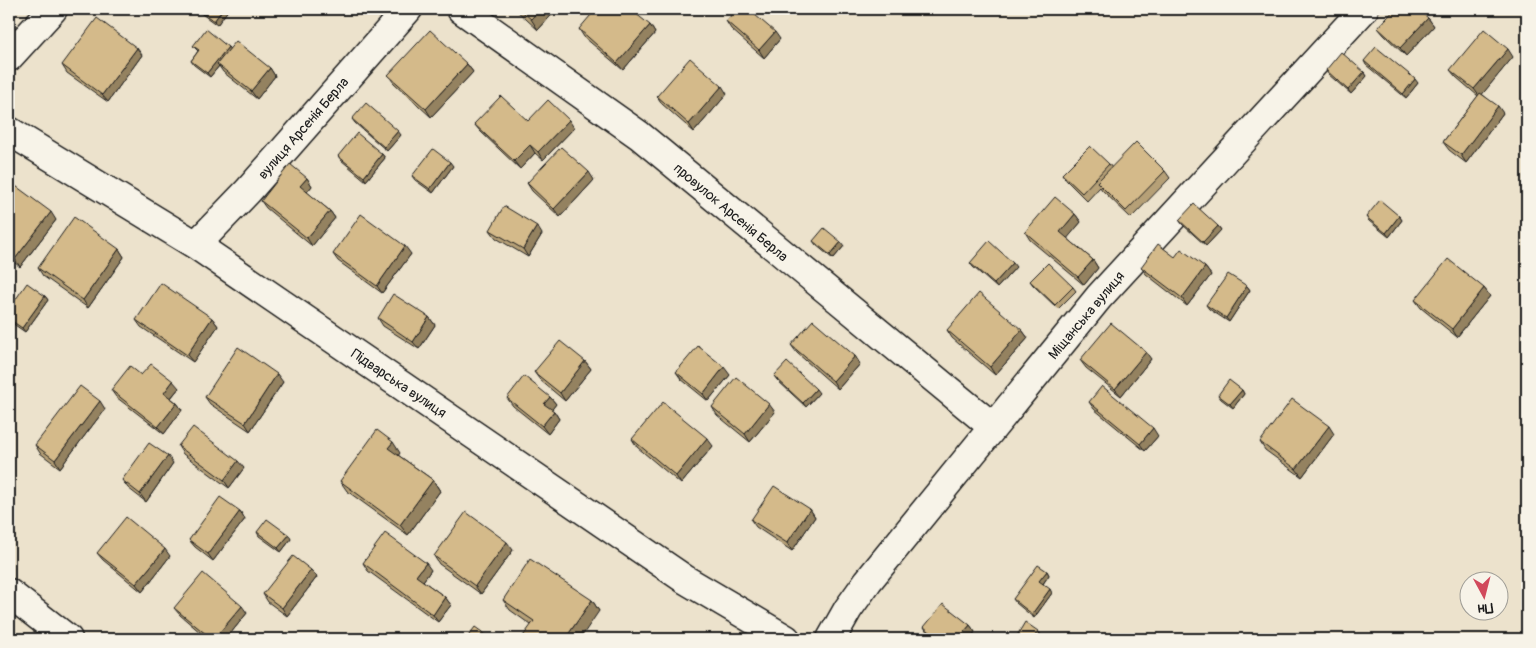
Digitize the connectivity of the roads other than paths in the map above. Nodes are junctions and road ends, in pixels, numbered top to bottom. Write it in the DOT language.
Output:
graph roads {
  1 [pos="53,9"];
  2 [pos="408,9"];
  3 [pos="461,9"];
  4 [pos="1364,9"];
  5 [pos="9,57"];
  6 [pos="9,131"];
  7 [pos="196,245"];
  8 [pos="993,427"];
  9 [pos="9,593"];
  10 [pos="68,639"];
  11 [pos="786,639"];
  12 [pos="832,639"];
  1 -- 5 [label="street"];
  2 -- 7 [label="street, вулиця Арсенія Берла"];
  3 -- 8 [label="street, провулок Арсенія Берла"];
  4 -- 8 [label="street, Міщанська вулиця"];
  6 -- 7 [label="street, Підварська вулиця"];
  7 -- 11 [label="street, Підварська вулиця"];
  8 -- 12 [label="street, Міщанська вулиця"];
  9 -- 10 [label="street"];
}
